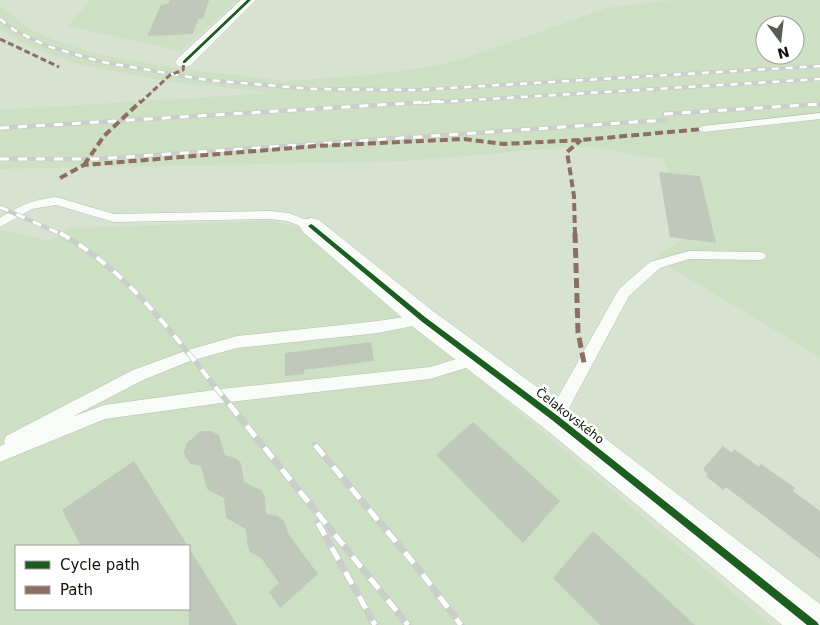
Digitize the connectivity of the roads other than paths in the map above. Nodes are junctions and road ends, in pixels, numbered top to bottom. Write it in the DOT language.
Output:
graph roads {
  1 [pos="249,0"];
  2 [pos="184,62"];
  3 [pos="820,116"];
  4 [pos="704,129"];
  5 [pos="0,223"];
  6 [pos="311,226"];
  7 [pos="760,256"];
  8 [pos="423,319"];
  9 [pos="477,359"];
  10 [pos="555,418"];
  11 [pos="0,447"];
  12 [pos="0,454"];
  13 [pos="814,625"];
  1 -- 2 [label="street"];
  3 -- 4 [label="lane"];
  5 -- 6 [label="lane"];
  6 -- 8 [label="street, Čelakovského"];
  7 -- 10 [label="lane"];
  8 -- 9 [label="street, Čelakovského"];
  8 -- 11 [label="lane"];
  9 -- 10 [label="street, Čelakovského"];
  9 -- 12 [label="lane"];
  10 -- 13 [label="street, Čelakovského"];
}
